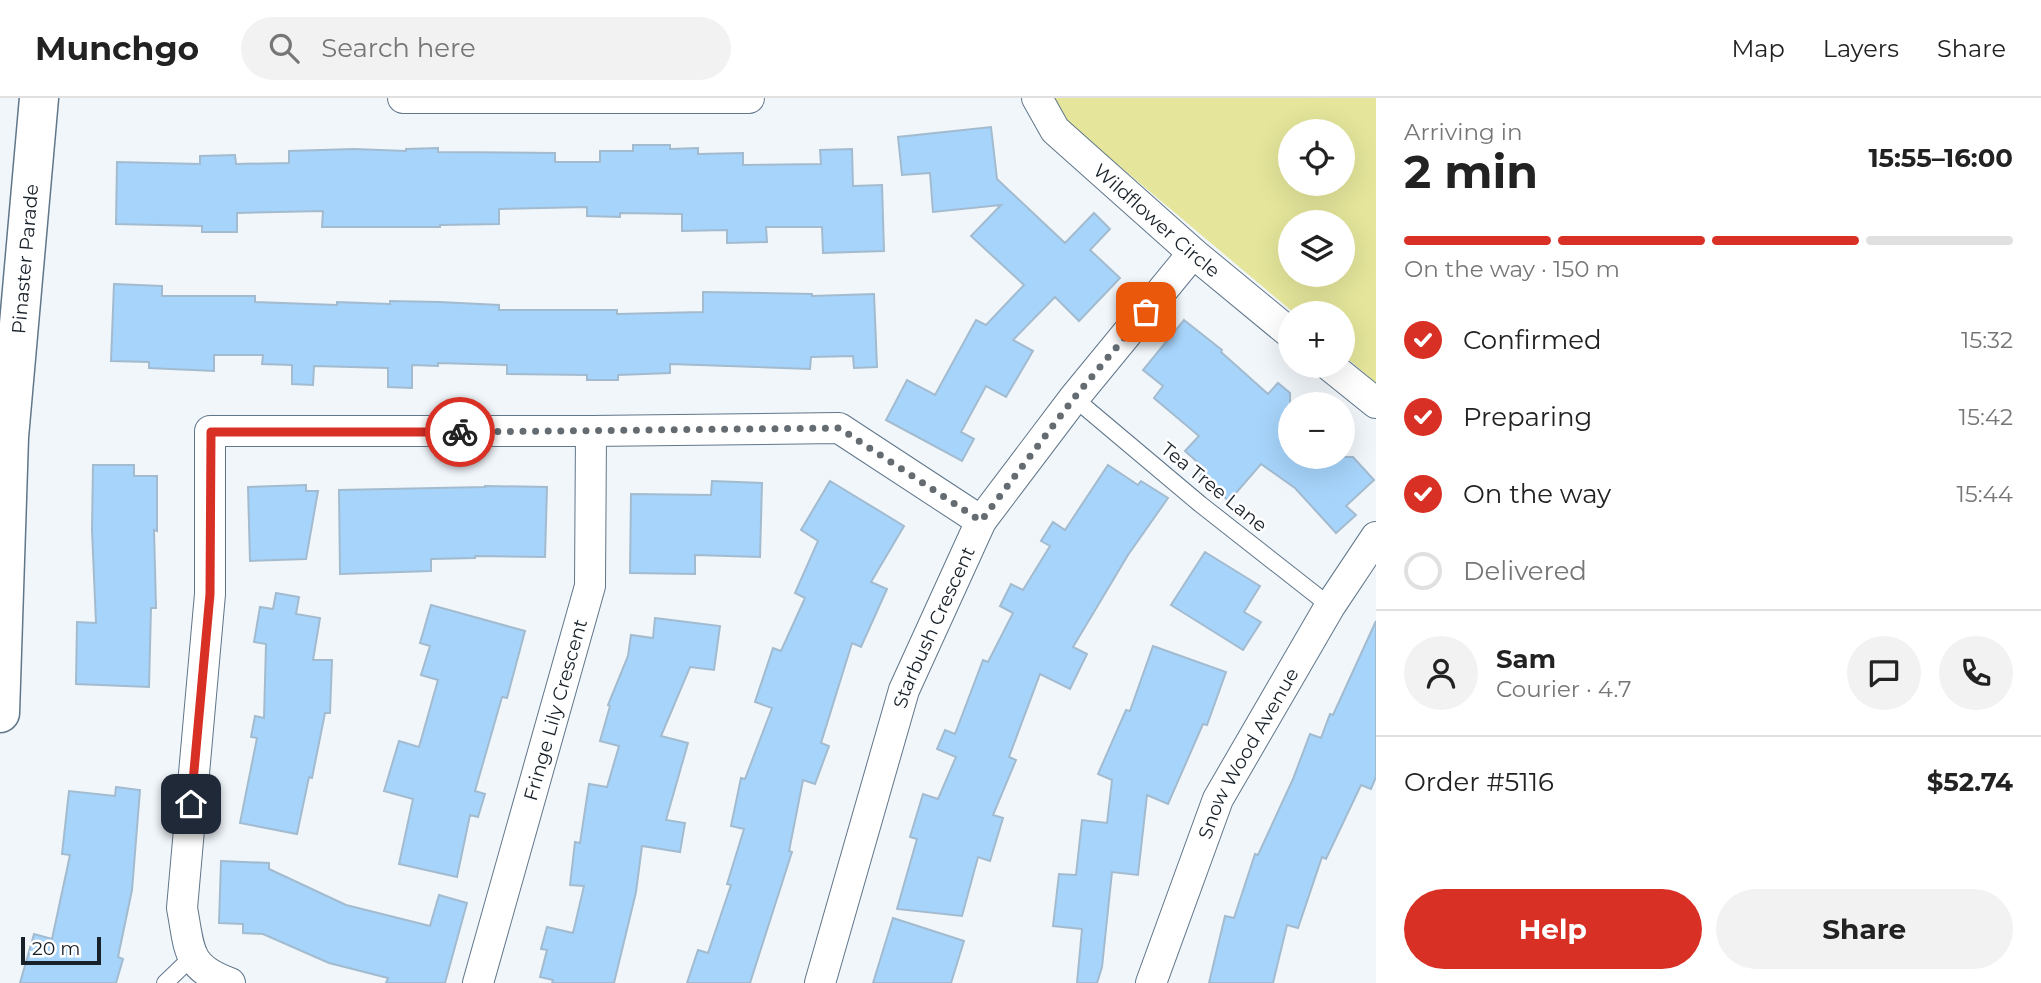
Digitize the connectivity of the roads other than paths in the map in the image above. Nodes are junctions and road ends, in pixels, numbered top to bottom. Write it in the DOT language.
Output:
graph roads {
  1 [pos="39,98"];
  2 [pos="403,98"];
  3 [pos="749,98"];
  4 [pos="1037,98"];
  5 [pos="652,99"];
  6 [pos="1193,253"];
  7 [pos="1278,322"];
  8 [pos="1345,378"];
  9 [pos="1074,398"];
  10 [pos="1376,404"];
  11 [pos="591,432"];
  12 [pos="981,521"];
  13 [pos="1376,537"];
  14 [pos="1330,606"];
  15 [pos="0,713"];
  16 [pos="191,958"];
  17 [pos="165,983"];
  18 [pos="230,983"];
  19 [pos="478,983"];
  20 [pos="820,983"];
  21 [pos="1150,983"];
  1 -- 15 [label="main road, Pinaster Parade"];
  2 -- 5 [label="street"];
  3 -- 5 [label="street"];
  4 -- 6 [label="street, Wildflower Circle"];
  6 -- 7 [label="street, Wildflower Circle"];
  6 -- 9 [label="street, Starbush Crescent"];
  8 -- 10 [label="street"];
  9 -- 12 [label="street, Starbush Crescent"];
  9 -- 14 [label="lane, Tea Tree Lane"];
  11 -- 12 [label="street"];
  11 -- 16 [label="street"];
  11 -- 19 [label="street, Fringe Lily Crescent"];
  12 -- 20 [label="street, Starbush Crescent"];
  13 -- 14 [label="street, Snow Wood Avenue"];
  14 -- 21 [label="street, Snow Wood Avenue"];
  16 -- 17 [label="lane"];
  16 -- 18 [label="street"];
}
